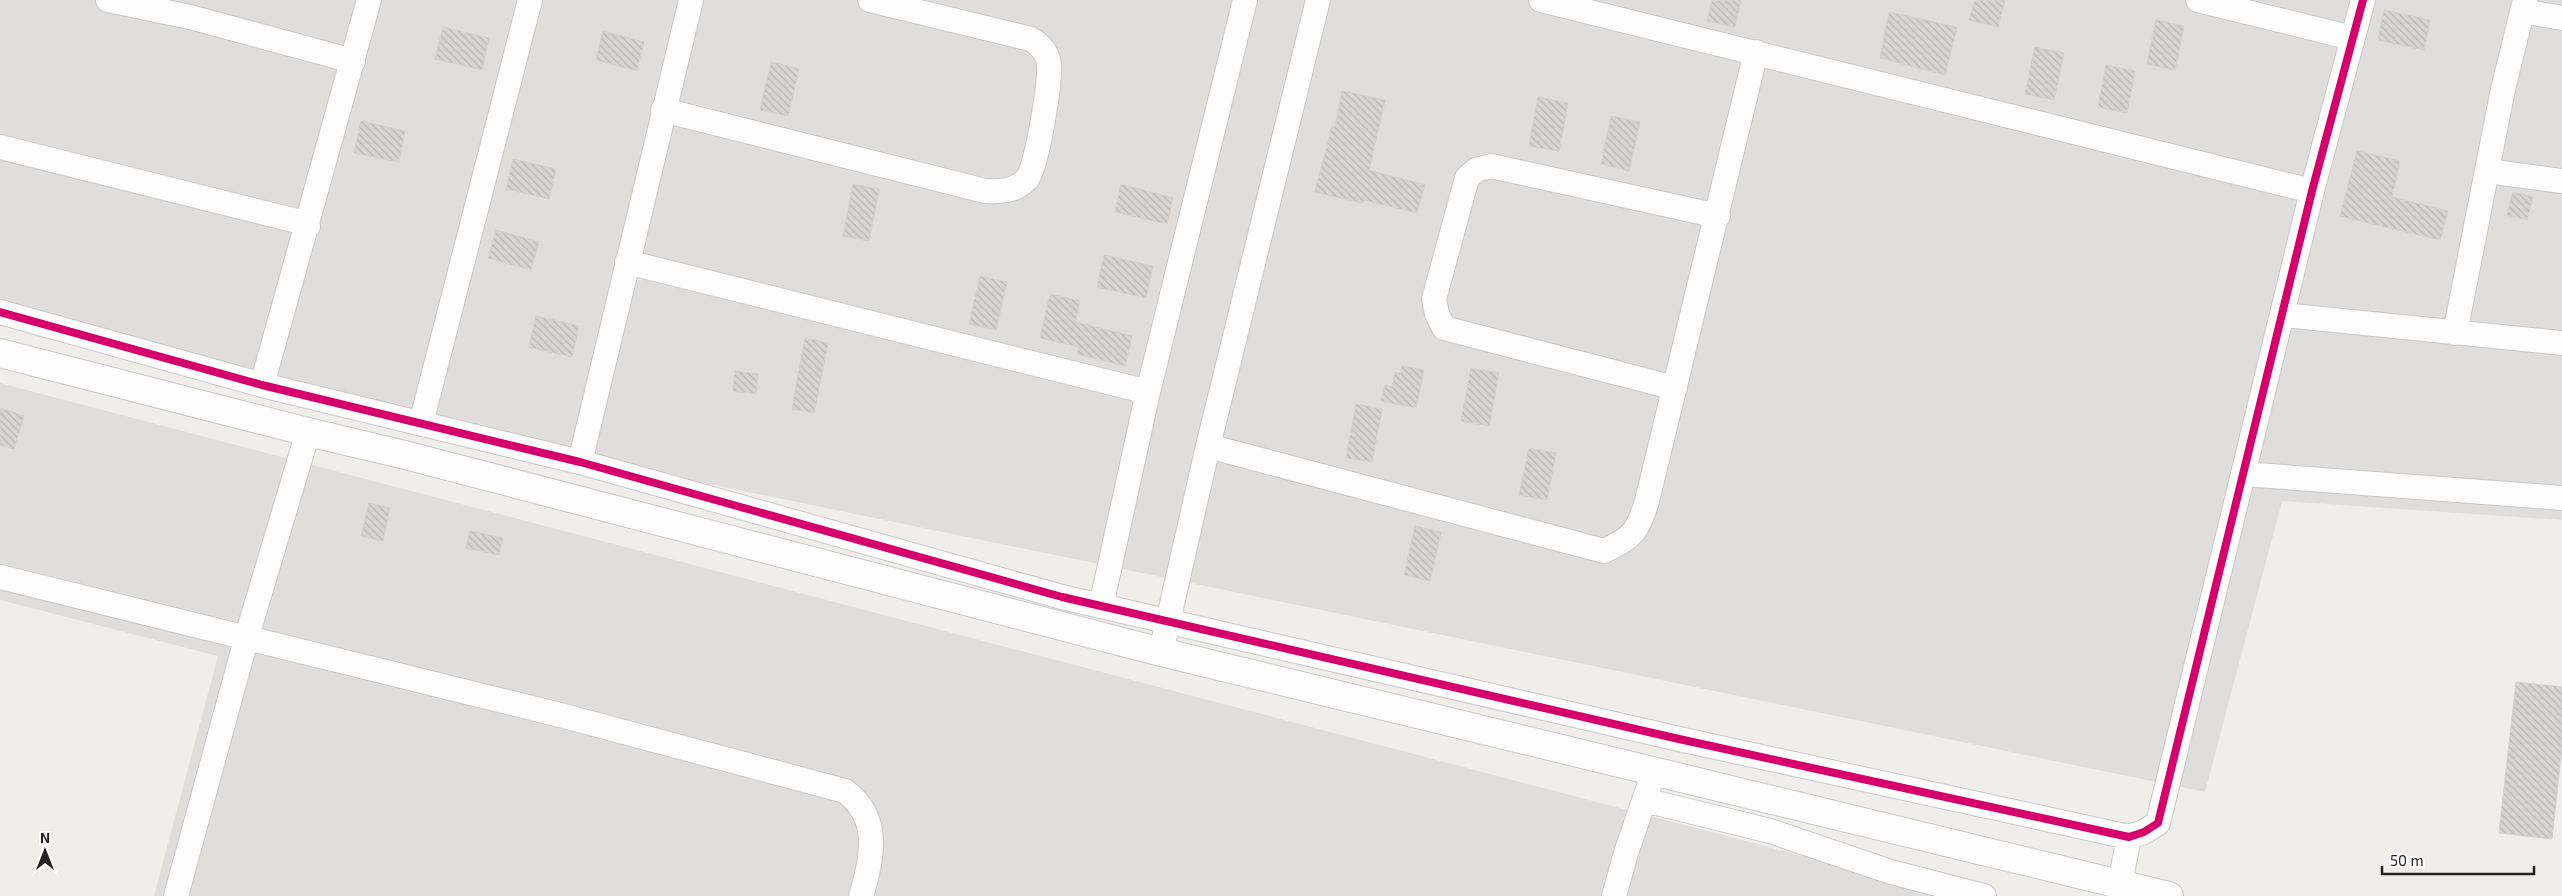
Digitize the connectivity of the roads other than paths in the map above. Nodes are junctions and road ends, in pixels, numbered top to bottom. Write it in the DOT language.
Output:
graph roads {
  1 [pos="108,0"];
  2 [pos="369,0"];
  3 [pos="530,0"];
  4 [pos="691,0"];
  5 [pos="870,0"];
  6 [pos="1245,0"];
  7 [pos="1318,0"];
  8 [pos="1541,0"];
  9 [pos="2198,0"];
  10 [pos="2363,0"];
  11 [pos="2523,5"];
  12 [pos="192,9"];
  13 [pos="2562,18"];
  14 [pos="2352,38"];
  15 [pos="1756,52"];
  16 [pos="353,61"];
  17 [pos="663,110"];
  18 [pos="0,147"];
  19 [pos="2487,170"];
  20 [pos="2562,181"];
  21 [pos="2312,191"];
  22 [pos="1718,216"];
  23 [pos="308,226"];
  24 [pos="627,262"];
  25 [pos="0,312"];
  26 [pos="2283,315"];
  27 [pos="2455,333"];
  28 [pos="2562,343"];
  29 [pos="0,353"];
  30 [pos="262,385"];
  31 [pos="1675,388"];
  32 [pos="1148,392"];
  33 [pos="421,423"];
  34 [pos="308,432"];
  35 [pos="1208,446"];
  36 [pos="580,462"];
  37 [pos="2244,474"];
  38 [pos="2562,498"];
  39 [pos="0,577"];
  40 [pos="1101,606"];
  41 [pos="1166,620"];
  42 [pos="247,636"];
  43 [pos="1161,652"];
  44 [pos="1655,770"];
  45 [pos="1644,800"];
  46 [pos="2129,837"];
  47 [pos="2120,884"];
  48 [pos="176,896"];
  49 [pos="861,896"];
  50 [pos="1614,896"];
  51 [pos="1984,896"];
  52 [pos="2169,896"];
  1 -- 12 [label="street"];
  2 -- 16 [label="street"];
  3 -- 33 [label="street"];
  4 -- 17 [label="street"];
  5 -- 17 [label="street"];
  6 -- 32 [label="street"];
  7 -- 35 [label="street"];
  8 -- 15 [label="street"];
  9 -- 14 [label="street"];
  10 -- 14 [label="street"];
  11 -- 13 [label="street"];
  11 -- 19 [label="street"];
  12 -- 16 [label="street"];
  14 -- 21 [label="street"];
  15 -- 21 [label="street"];
  15 -- 22 [label="street"];
  16 -- 23 [label="street"];
  17 -- 24 [label="street"];
  18 -- 23 [label="street"];
  19 -- 20 [label="street"];
  19 -- 27 [label="street"];
  21 -- 26 [label="street"];
  22 -- 31 [label="street"];
  22 -- 31 [label="street"];
  23 -- 30 [label="street"];
  24 -- 32 [label="street"];
  24 -- 36 [label="street"];
  25 -- 30 [label="street"];
  26 -- 27 [label="street"];
  26 -- 37 [label="street"];
  27 -- 28 [label="street"];
  29 -- 34 [label="street"];
  30 -- 33 [label="street"];
  31 -- 35 [label="street"];
  32 -- 40 [label="street"];
  33 -- 36 [label="street"];
  34 -- 42 [label="street"];
  34 -- 43 [label="street"];
  35 -- 41 [label="street"];
  36 -- 40 [label="street"];
  37 -- 38 [label="street"];
  37 -- 46 [label="street"];
  39 -- 42 [label="street"];
  40 -- 41 [label="street"];
  41 -- 43 [label="street"];
  41 -- 46 [label="street"];
  42 -- 48 [label="street"];
  42 -- 49 [label="street"];
  43 -- 44 [label="street"];
  44 -- 45 [label="street"];
  44 -- 47 [label="street"];
  45 -- 50 [label="street"];
  45 -- 51 [label="street"];
  46 -- 47 [label="street"];
  47 -- 52 [label="street"];
}
